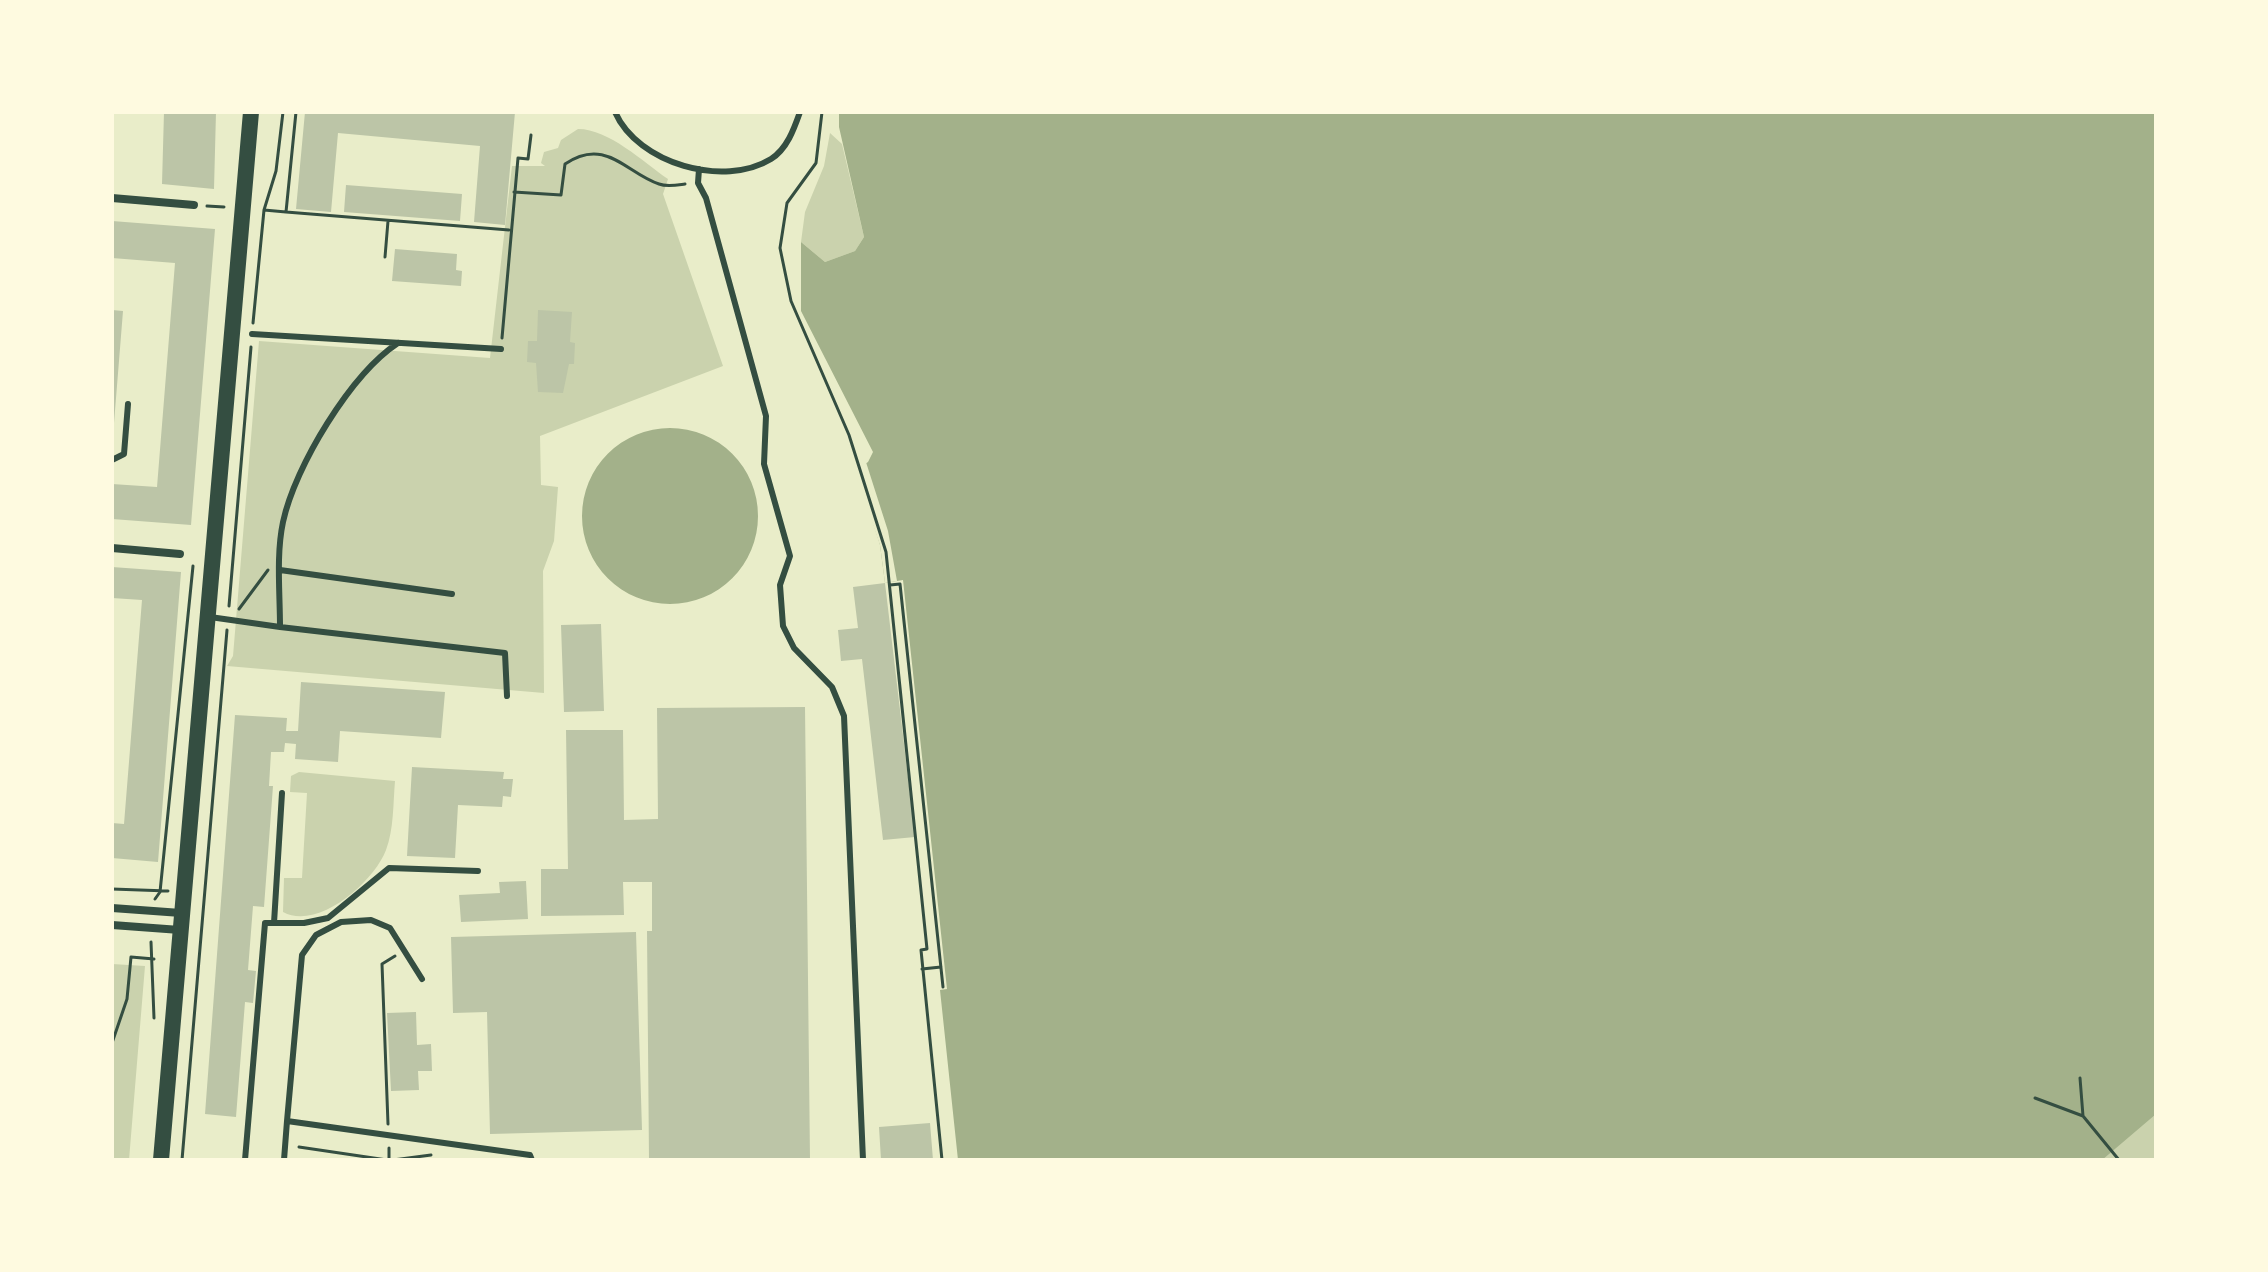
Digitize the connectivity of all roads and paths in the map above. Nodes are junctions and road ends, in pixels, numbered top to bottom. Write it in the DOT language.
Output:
graph roads {
  1 [pos="251,112"];
  2 [pos="283,112"];
  3 [pos="296,112"];
  4 [pos="615,112"];
  5 [pos="800,112"];
  6 [pos="822,112"];
  7 [pos="531,135"];
  8 [pos="699,169"];
  9 [pos="698,179"];
  10 [pos="514,192"];
  11 [pos="225,194"];
  12 [pos="112,198"];
  13 [pos="194,205"];
  14 [pos="224,207"];
  15 [pos="264,210"];
  16 [pos="286,212"];
  17 [pos="388,220"];
  18 [pos="511,230"];
  19 [pos="385,257"];
  20 [pos="252,334"];
  21 [pos="398,343"];
  22 [pos="501,349"];
  23 [pos="128,404"];
  24 [pos="112,460"];
  25 [pos="112,548"];
  26 [pos="180,554"];
  27 [pos="194,555"];
  28 [pos="280,556"];
  29 [pos="280,570"];
  30 [pos="890,584"];
  31 [pos="452,594"];
  32 [pos="206,616"];
  33 [pos="228,621"];
  34 [pos="280,627"];
  35 [pos="507,696"];
  36 [pos="282,793"];
  37 [pos="478,871"];
  38 [pos="112,889"];
  39 [pos="160,892"];
  40 [pos="112,908"];
  41 [pos="153,911"];
  42 [pos="181,922"];
  43 [pos="274,923"];
  44 [pos="112,925"];
  45 [pos="151,928"];
  46 [pos="405,950"];
  47 [pos="154,959"];
  48 [pos="941,967"];
  49 [pos="922,969"];
  50 [pos="422,979"];
  51 [pos="943,987"];
  52 [pos="154,1018"];
  53 [pos="112,1043"];
  54 [pos="2080,1078"];
  55 [pos="2035,1098"];
  56 [pos="2083,1116"];
  57 [pos="287,1121"];
  58 [pos="388,1136"];
  59 [pos="285,1144"];
  60 [pos="444,1156"];
  61 [pos="161,1160"];
  62 [pos="182,1160"];
  63 [pos="245,1160"];
  64 [pos="284,1160"];
  65 [pos="390,1160"];
  66 [pos="532,1160"];
  67 [pos="863,1160"];
  68 [pos="942,1160"];
  69 [pos="2119,1160"];
  1 -- 32 [label="main road"];
  2 -- 15 [label="path"];
  3 -- 16 [label="path"];
  4 -- 8 [label="lane"];
  5 -- 8 [label="lane"];
  6 -- 30 [label="path"];
  7 -- 10 [label="path"];
  8 -- 9 [label="lane"];
  9 -- 10 [label="path"];
  9 -- 67 [label="lane"];
  10 -- 18 [label="path"];
  11 -- 14 [label="path"];
  12 -- 13 [label="street"];
  15 -- 16 [label="path"];
  15 -- 20 [label="path"];
  16 -- 17 [label="path"];
  17 -- 18 [label="path"];
  17 -- 19 [label="path"];
  18 -- 22 [label="path"];
  20 -- 21 [label="lane"];
  20 -- 33 [label="path"];
  21 -- 22 [label="lane"];
  21 -- 28 [label="lane"];
  23 -- 24 [label="lane"];
  25 -- 26 [label="street"];
  27 -- 39 [label="path"];
  28 -- 29 [label="lane"];
  28 -- 33 [label="path"];
  29 -- 31 [label="lane"];
  29 -- 34 [label="lane"];
  30 -- 48 [label="path"];
  30 -- 49 [label="path"];
  32 -- 33 [label="lane"];
  32 -- 42 [label="main road"];
  33 -- 34 [label="lane"];
  33 -- 62 [label="path"];
  34 -- 35 [label="lane"];
  36 -- 43 [label="lane"];
  37 -- 43 [label="lane"];
  38 -- 39 [label="path"];
  39 -- 41 [label="path"];
  40 -- 41 [label="street"];
  41 -- 42 [label="street"];
  42 -- 45 [label="street"];
  42 -- 61 [label="main road"];
  43 -- 63 [label="lane"];
  44 -- 45 [label="street"];
  45 -- 47 [label="path"];
  46 -- 50 [label="lane"];
  46 -- 57 [label="lane"];
  46 -- 58 [label="path"];
  47 -- 52 [label="path"];
  47 -- 53 [label="path"];
  48 -- 49 [label="path"];
  48 -- 51 [label="path"];
  49 -- 68 [label="path"];
  54 -- 56 [label="path"];
  55 -- 56 [label="path"];
  56 -- 69 [label="path"];
  57 -- 58 [label="lane"];
  57 -- 59 [label="lane"];
  58 -- 65 [label="path"];
  58 -- 66 [label="lane"];
  59 -- 64 [label="lane"];
  59 -- 65 [label="path"];
  60 -- 65 [label="path"];
}
